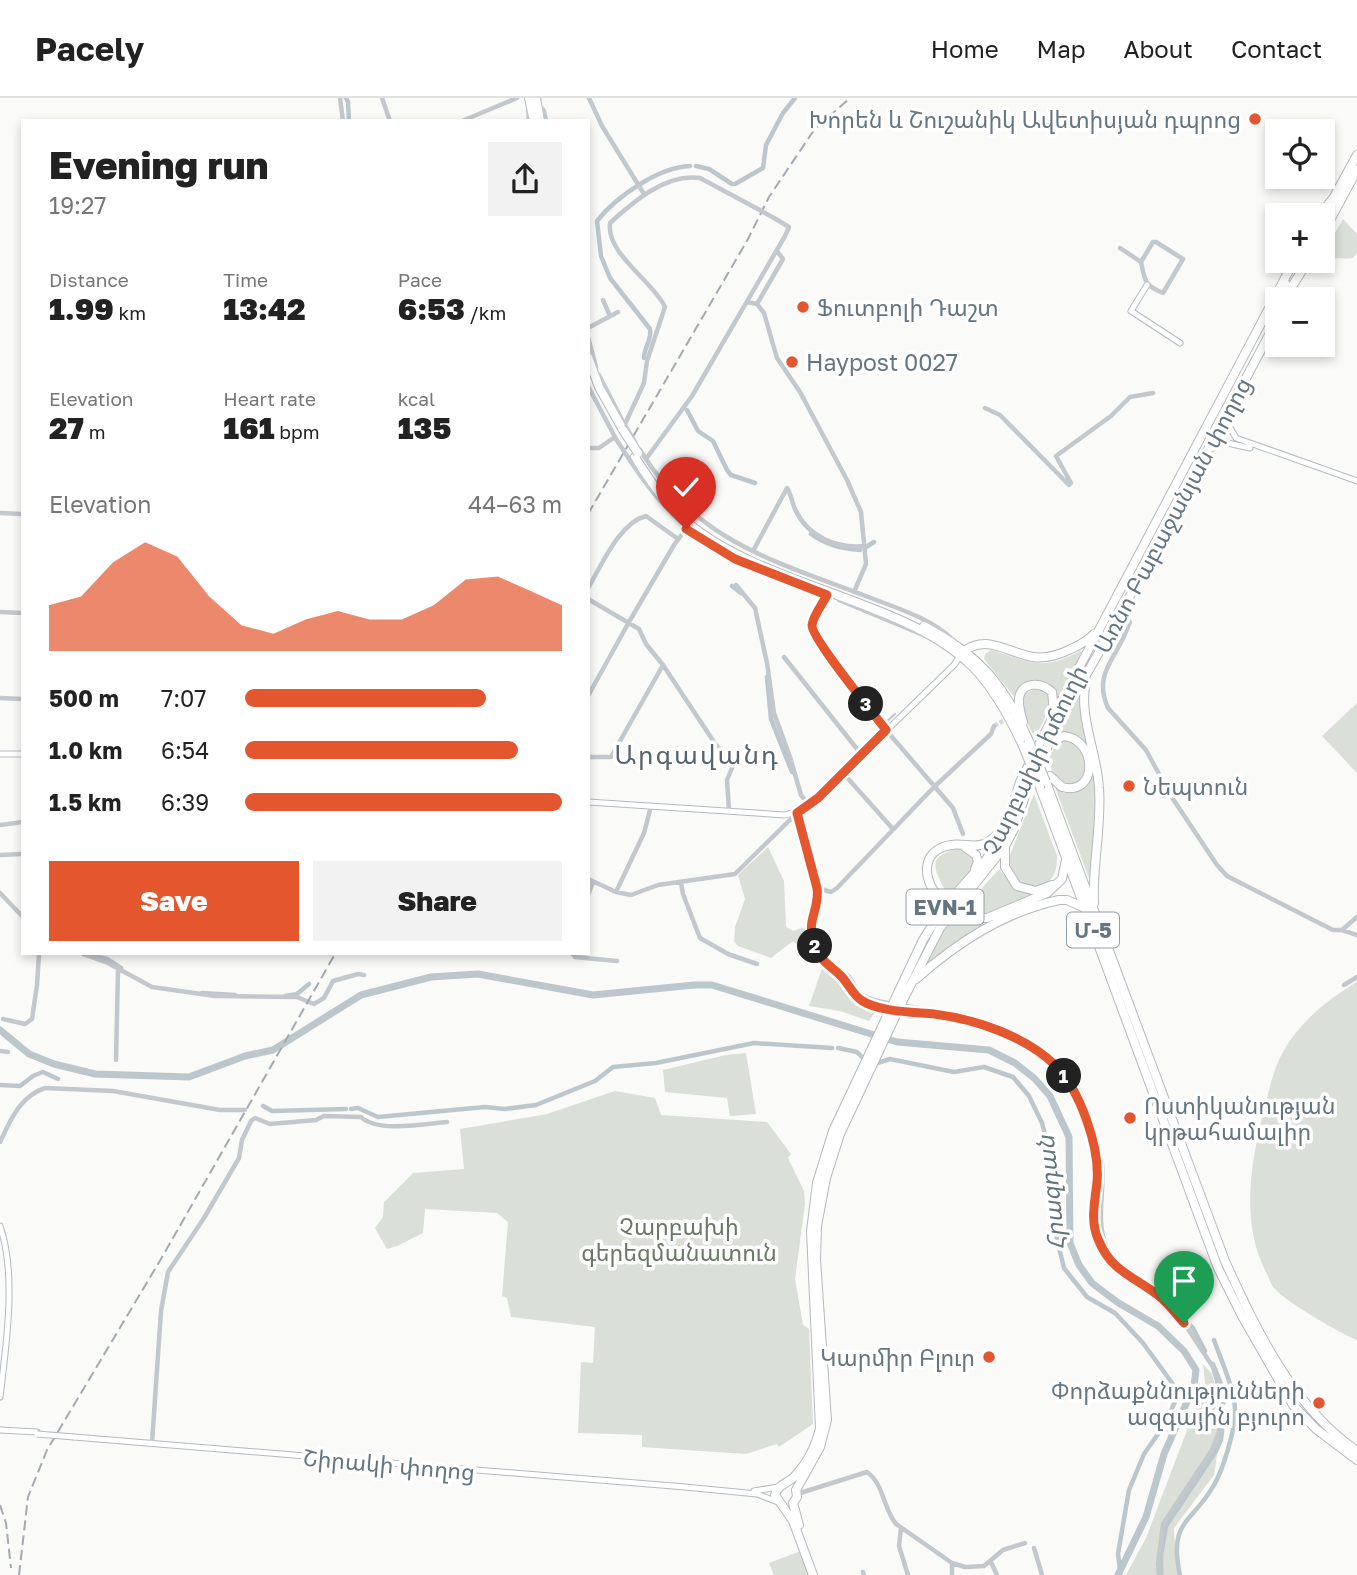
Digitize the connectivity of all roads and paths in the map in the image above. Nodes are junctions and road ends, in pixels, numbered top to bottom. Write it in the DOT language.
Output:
graph roads {
  1 [pos="340,98"];
  2 [pos="382,98"];
  3 [pos="517,98"];
  4 [pos="589,98"];
  5 [pos="533,99"];
  6 [pos="343,119"];
  7 [pos="389,119"];
  8 [pos="467,119"];
  9 [pos="531,119"];
  10 [pos="539,119"];
  11 [pos="546,119"];
  12 [pos="1357,155"];
  13 [pos="1357,170"];
  14 [pos="644,194"];
  15 [pos="1329,203"];
  16 [pos="1335,211"];
  17 [pos="1120,248"];
  18 [pos="777,251"];
  19 [pos="1141,262"];
  20 [pos="1288,273"];
  21 [pos="1289,273"];
  22 [pos="1300,273"];
  23 [pos="1147,285"];
  24 [pos="603,300"];
  25 [pos="747,302"];
  26 [pos="757,304"];
  27 [pos="618,312"];
  28 [pos="610,316"];
  29 [pos="1265,319"];
  30 [pos="1259,326"];
  31 [pos="590,327"];
  32 [pos="1265,341"];
  33 [pos="1180,343"];
  34 [pos="590,345"];
  35 [pos="590,362"];
  36 [pos="590,377"];
  37 [pos="590,389"];
  38 [pos="1153,393"];
  39 [pos="1231,406"];
  40 [pos="985,408"];
  41 [pos="621,432"];
  42 [pos="590,448"];
  43 [pos="1205,453"];
  44 [pos="638,456"];
  45 [pos="1357,483"];
  46 [pos="0,513"];
  47 [pos="21,514"];
  48 [pos="686,529"];
  49 [pos="1152,531"];
  50 [pos="678,539"];
  51 [pos="864,546"];
  52 [pos="752,551"];
  53 [pos="1152,554"];
  54 [pos="736,556"];
  55 [pos="793,570"];
  56 [pos="590,585"];
  57 [pos="736,585"];
  58 [pos="854,592"];
  59 [pos="827,595"];
  60 [pos="590,600"];
  61 [pos="0,612"];
  62 [pos="21,612"];
  63 [pos="1120,613"];
  64 [pos="629,622"];
  65 [pos="1101,626"];
  66 [pos="1114,626"];
  67 [pos="1125,634"];
  68 [pos="937,640"];
  69 [pos="955,643"];
  70 [pos="963,653"];
  71 [pos="784,657"];
  72 [pos="663,664"];
  73 [pos="1087,674"];
  74 [pos="590,692"];
  75 [pos="0,698"];
  76 [pos="21,699"];
  77 [pos="1057,715"];
  78 [pos="994,726"];
  79 [pos="886,730"];
  80 [pos="1026,740"];
  81 [pos="1048,745"];
  82 [pos="0,754"];
  83 [pos="21,754"];
  84 [pos="861,754"];
  85 [pos="590,757"];
  86 [pos="843,773"];
  87 [pos="1046,782"];
  88 [pos="934,787"];
  89 [pos="590,802"];
  90 [pos="809,805"];
  91 [pos="651,806"];
  92 [pos="729,811"];
  93 [pos="797,813"];
  94 [pos="21,822"];
  95 [pos="0,825"];
  96 [pos="1006,825"];
  97 [pos="893,829"];
  98 [pos="963,834"];
  99 [pos="1005,846"];
  100 [pos="21,854"];
  101 [pos="0,855"];
  102 [pos="1065,857"];
  103 [pos="590,880"];
  104 [pos="968,880"];
  105 [pos="681,883"];
  106 [pos="817,888"];
  107 [pos="0,892"];
  108 [pos="616,892"];
  109 [pos="943,899"];
  110 [pos="1085,908"];
  111 [pos="1095,908"];
  112 [pos="960,913"];
  113 [pos="21,915"];
  114 [pos="1357,916"];
  115 [pos="998,920"];
  116 [pos="1342,930"];
  117 [pos="1357,935"];
  118 [pos="39,955"];
  119 [pos="86,955"];
  120 [pos="574,955"];
  121 [pos="617,961"];
  122 [pos="757,964"];
  123 [pos="118,968"];
  124 [pos="364,975"];
  125 [pos="1357,977"];
  126 [pos="912,982"];
  127 [pos="1344,985"];
  128 [pos="899,999"];
  129 [pos="3,1019"];
  130 [pos="0,1051"];
  131 [pos="8,1052"];
  132 [pos="116,1060"];
  133 [pos="245,1111"];
  134 [pos="447,1122"];
  135 [pos="837,1133"];
  136 [pos="0,1142"];
  137 [pos="0,1226"];
  138 [pos="0,1397"];
  139 [pos="1311,1419"];
  140 [pos="0,1430"];
  141 [pos="152,1443"];
  142 [pos="1357,1451"];
  143 [pos="1357,1460"];
  144 [pos="782,1485"];
  145 [pos="796,1496"];
  146 [pos="781,1504"];
  147 [pos="901,1528"];
  148 [pos="1025,1543"];
  149 [pos="1034,1548"];
  150 [pos="991,1562"];
  151 [pos="952,1563"];
  152 [pos="815,1575"];
  153 [pos="908,1575"];
  154 [pos="952,1575"];
  155 [pos="997,1575"];
  156 [pos="1042,1575"];
  157 [pos="1159,1575"];
  1 -- 6 [label="street"];
  2 -- 7 [label="street"];
  3 -- 8 [label="street"];
  4 -- 14 [label="street"];
  5 -- 9 [label="highway"];
  5 -- 10 [label="highway"];
  5 -- 11 [label="street"];
  12 -- 15 [label="highway"];
  13 -- 16 [label="highway"];
  14 -- 18 [label="street, bridge"];
  14 -- 41 [label="street"];
  17 -- 19 [label="street"];
  18 -- 25 [label="street"];
  18 -- 26 [label="street"];
  19 -- 23 [label="street"];
  19 -- 23 [label="street"];
  20 -- 30 [label="highway, Առնո Բաբաջանյան փողոց / EVN-1"];
  21 -- 22 [label="highway"];
  23 -- 33 [label="main road"];
  24 -- 28 [label="street"];
  25 -- 26 [label="street"];
  25 -- 44 [label="street"];
  26 -- 51 [label="street"];
  27 -- 28 [label="street"];
  28 -- 31 [label="street"];
  29 -- 30 [label="highway"];
  30 -- 49 [label="highway, Առնո Բաբաջանյան փողոց / EVN-1"];
  32 -- 39 [label="highway, Առնո Բաբաջանյան փողոց / EVN-1"];
  34 -- 41 [label="street"];
  35 -- 41 [label="highway, Մ-5"];
  36 -- 41 [label="highway, Մ-5"];
  37 -- 41 [label="street"];
  38 -- 40 [label="street"];
  39 -- 43 [label="highway, Առնո Բաբաջանյան փողոց / EVN-1"];
  39 -- 45 [label="main road"];
  41 -- 42 [label="street"];
  41 -- 44 [label="highway, Մ-5, bridge"];
  43 -- 45 [label="main road"];
  43 -- 53 [label="highway, Առնո Բաբաջանյան փողոց / EVN-1"];
  44 -- 48 [label="street"];
  44 -- 52 [label="street"];
  44 -- 54 [label="highway, Մ-5"];
  44 -- 55 [label="highway, Մ-5"];
  46 -- 47 [label="street"];
  48 -- 50 [label="street"];
  48 -- 54 [label="street"];
  49 -- 53 [label="highway"];
  49 -- 65 [label="highway, Առնո Բաբաջանյան փողոց / EVN-1"];
  50 -- 56 [label="street"];
  50 -- 64 [label="street"];
  51 -- 52 [label="street"];
  51 -- 58 [label="street"];
  52 -- 55 [label="street"];
  53 -- 63 [label="highway, Առնո Բաբաջանյան փողոց / EVN-1"];
  54 -- 59 [label="street"];
  54 -- 68 [label="highway, Մ-5"];
  55 -- 58 [label="street"];
  55 -- 69 [label="highway, Մ-5"];
  57 -- 90 [label="street"];
  58 -- 69 [label="street"];
  59 -- 68 [label="street"];
  59 -- 79 [label="street"];
  60 -- 64 [label="street"];
  61 -- 62 [label="street"];
  63 -- 66 [label="highway, Առնո Բաբաջանյան փողոց / EVN-1"];
  63 -- 67 [label="street"];
  64 -- 72 [label="street"];
  64 -- 74 [label="street"];
  65 -- 70 [label="highway"];
  65 -- 77 [label="highway, Չարբախի խճուղի / EVN-1"];
  66 -- 67 [label="street"];
  66 -- 73 [label="highway, Առնո Բաբաջանյան փողոց / EVN-1"];
  67 -- 116 [label="street"];
  68 -- 70 [label="highway, Մ-5"];
  69 -- 70 [label="highway, Մ-5"];
  70 -- 79 [label="main road"];
  70 -- 80 [label="highway, Մ-5"];
  70 -- 80 [label="highway, Մ-5"];
  71 -- 84 [label="street"];
  72 -- 85 [label="street"];
  72 -- 92 [label="street"];
  73 -- 77 [label="highway, Չարբախի խճուղի / EVN-1"];
  73 -- 111 [label="highway"];
  75 -- 76 [label="street"];
  77 -- 80 [label="highway"];
  77 -- 81 [label="highway, Չարբախի խճուղի / EVN-1"];
  77 -- 96 [label="highway, Չարբախի խճուղի / EVN-1"];
  78 -- 88 [label="street"];
  79 -- 84 [label="main road"];
  79 -- 88 [label="street"];
  80 -- 87 [label="highway, Մ-5, bridge"];
  80 -- 87 [label="highway, Մ-5, bridge"];
  81 -- 87 [label="highway"];
  81 -- 99 [label="highway, Չարբախի խճուղի / EVN-1"];
  82 -- 83 [label="main road"];
  84 -- 86 [label="main road"];
  86 -- 90 [label="main road"];
  86 -- 97 [label="street"];
  87 -- 102 [label="highway, Մ-5"];
  87 -- 111 [label="highway, Մ-5"];
  88 -- 97 [label="street"];
  88 -- 98 [label="street"];
  89 -- 91 [label="main road"];
  90 -- 93 [label="main road"];
  91 -- 92 [label="main road"];
  91 -- 108 [label="street"];
  92 -- 93 [label="main road"];
  93 -- 105 [label="street"];
  93 -- 106 [label="street"];
  94 -- 95 [label="street"];
  96 -- 104 [label="highway, Չարբախի խճուղի / EVN-1"];
  96 -- 109 [label="highway"];
  97 -- 106 [label="street"];
  99 -- 102 [label="highway"];
  99 -- 126 [label="highway, Չարբախի խճուղի / EVN-1"];
  100 -- 101 [label="street"];
  102 -- 110 [label="highway, Մ-5"];
  102 -- 112 [label="highway"];
  103 -- 108 [label="street"];
  104 -- 109 [label="highway"];
  104 -- 128 [label="highway, Չարբախի խճուղի / EVN-1"];
  105 -- 108 [label="street"];
  105 -- 122 [label="street"];
  106 -- 157 [label="street"];
  107 -- 113 [label="street"];
  109 -- 112 [label="highway, bridge"];
  110 -- 115 [label="highway"];
  110 -- 139 [label="highway, Մ-5"];
  111 -- 139 [label="highway, Մ-5"];
  112 -- 115 [label="highway"];
  114 -- 116 [label="street"];
  115 -- 126 [label="highway"];
  116 -- 117 [label="street"];
  118 -- 129 [label="street"];
  119 -- 123 [label="street"];
  120 -- 121 [label="street"];
  123 -- 124 [label="street"];
  123 -- 132 [label="street"];
  125 -- 127 [label="street"];
  126 -- 128 [label="highway, Չարբախի խճուղի / EVN-1"];
  128 -- 135 [label="highway, EVN-1, bridge"];
  130 -- 131 [label="street"];
  133 -- 136 [label="street"];
  134 -- 141 [label="street"];
  135 -- 144 [label="highway, EVN-1"];
  135 -- 145 [label="highway, EVN-1"];
  137 -- 138 [label="main road"];
  139 -- 142 [label="highway, Մ-5"];
  139 -- 143 [label="highway, Մ-5"];
  140 -- 141 [label="main road, Շիրակի փողոց, bridge"];
  141 -- 144 [label="main road, Շիրակի փողոց"];
  141 -- 146 [label="main road, Շիրակի փողոց"];
  144 -- 145 [label="highway"];
  144 -- 146 [label="highway"];
  145 -- 146 [label="highway, Շիրակի փողոց"];
  145 -- 147 [label="street"];
  145 -- 152 [label="highway"];
  146 -- 152 [label="highway"];
  147 -- 151 [label="street"];
  147 -- 153 [label="street"];
  148 -- 150 [label="street"];
  149 -- 156 [label="street"];
  150 -- 151 [label="street"];
  150 -- 155 [label="street"];
  151 -- 154 [label="street"];
}
